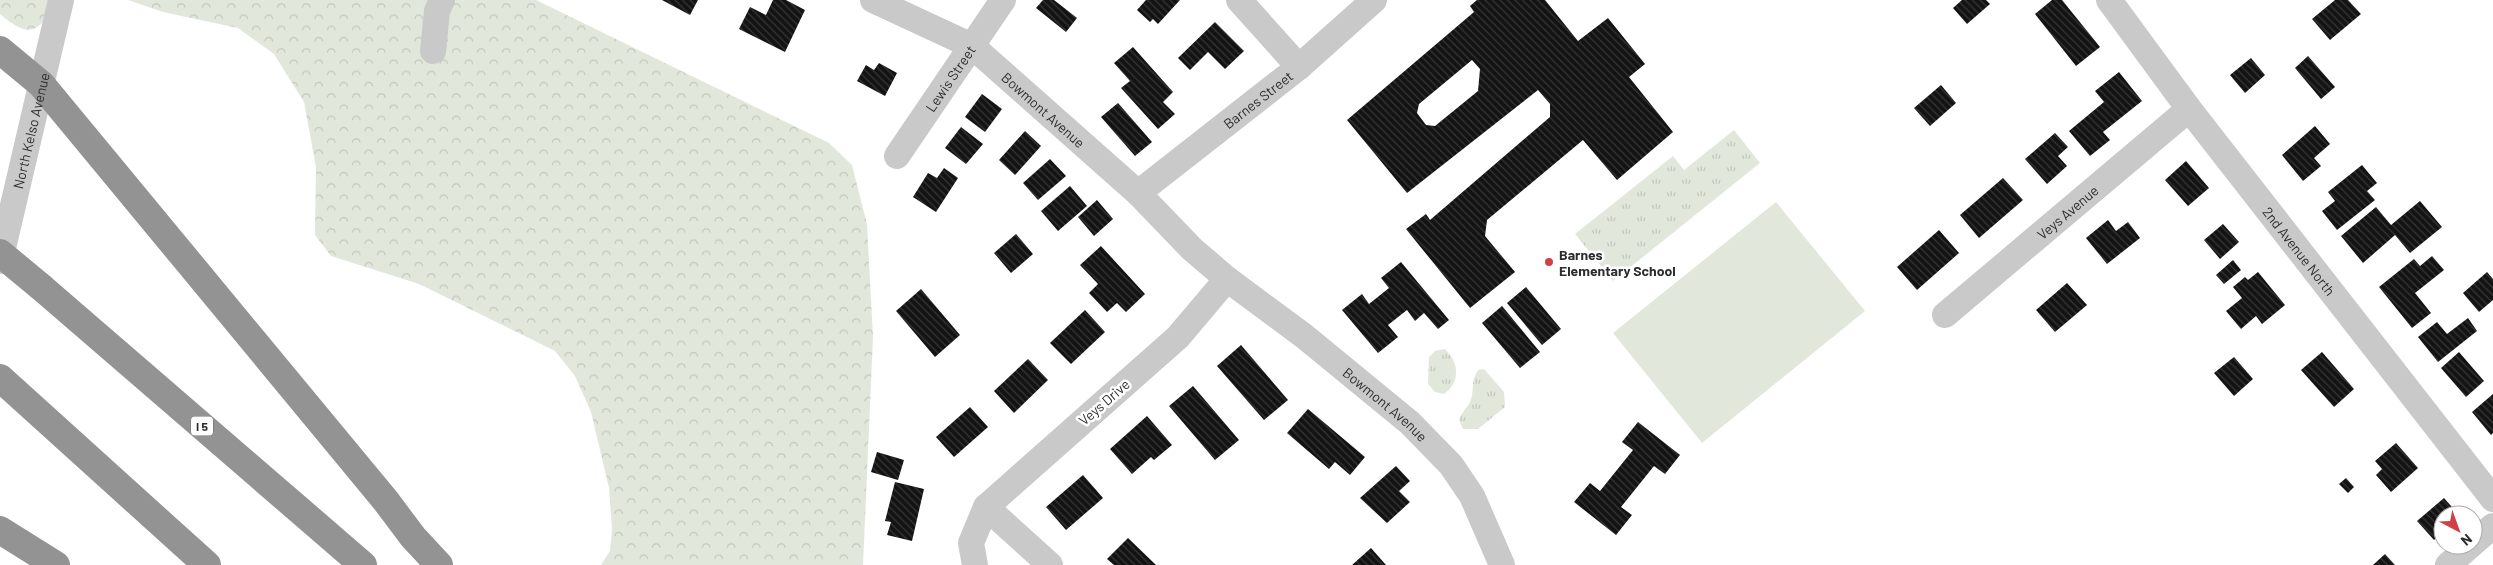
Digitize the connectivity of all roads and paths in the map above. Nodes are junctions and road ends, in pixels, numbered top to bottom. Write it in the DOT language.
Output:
graph roads {
  1 [pos="61,0"];
  2 [pos="442,0"];
  3 [pos="873,0"];
  4 [pos="1003,0"];
  5 [pos="1239,0"];
  6 [pos="1374,0"];
  7 [pos="2109,0"];
  8 [pos="972,46"];
  9 [pos="0,50"];
  10 [pos="433,51"];
  11 [pos="1299,67"];
  12 [pos="41,84"];
  13 [pos="2189,109"];
  14 [pos="897,156"];
  15 [pos="1138,194"];
  16 [pos="0,253"];
  17 [pos="0,261"];
  18 [pos="1227,279"];
  19 [pos="1945,315"];
  20 [pos="0,378"];
  21 [pos="2493,499"];
  22 [pos="986,507"];
  23 [pos="2493,526"];
  24 [pos="0,530"];
  25 [pos="2483,535"];
  26 [pos="2459,555"];
  27 [pos="56,565"];
  28 [pos="206,565"];
  29 [pos="362,565"];
  30 [pos="439,565"];
  31 [pos="975,565"];
  32 [pos="1050,565"];
  33 [pos="1502,565"];
  34 [pos="2448,565"];
  1 -- 12 [label="street, North Kelso Avenue"];
  2 -- 10 [label="street"];
  3 -- 8 [label="street, Bowmont Avenue"];
  4 -- 8 [label="street, Lewis Street"];
  5 -- 11 [label="street"];
  6 -- 11 [label="street, Barnes Street"];
  7 -- 13 [label="street, 2nd Avenue North"];
  8 -- 14 [label="street, Lewis Street"];
  8 -- 15 [label="street, Bowmont Avenue"];
  9 -- 12 [label="highway"];
  11 -- 15 [label="street, Barnes Street"];
  12 -- 17 [label="street, North Kelso Avenue"];
  12 -- 30 [label="highway"];
  13 -- 19 [label="street, Veys Avenue"];
  13 -- 21 [label="street, 2nd Avenue North"];
  15 -- 18 [label="street, Bowmont Avenue"];
  16 -- 29 [label="highway, I 5, bridge"];
  18 -- 22 [label="street, Veys Drive"];
  18 -- 33 [label="street, Bowmont Avenue"];
  20 -- 28 [label="highway"];
  22 -- 31 [label="street, Veys Drive"];
  22 -- 32 [label="street"];
  23 -- 25 [label="street"];
  24 -- 27 [label="highway"];
  26 -- 34 [label="street"];
}
